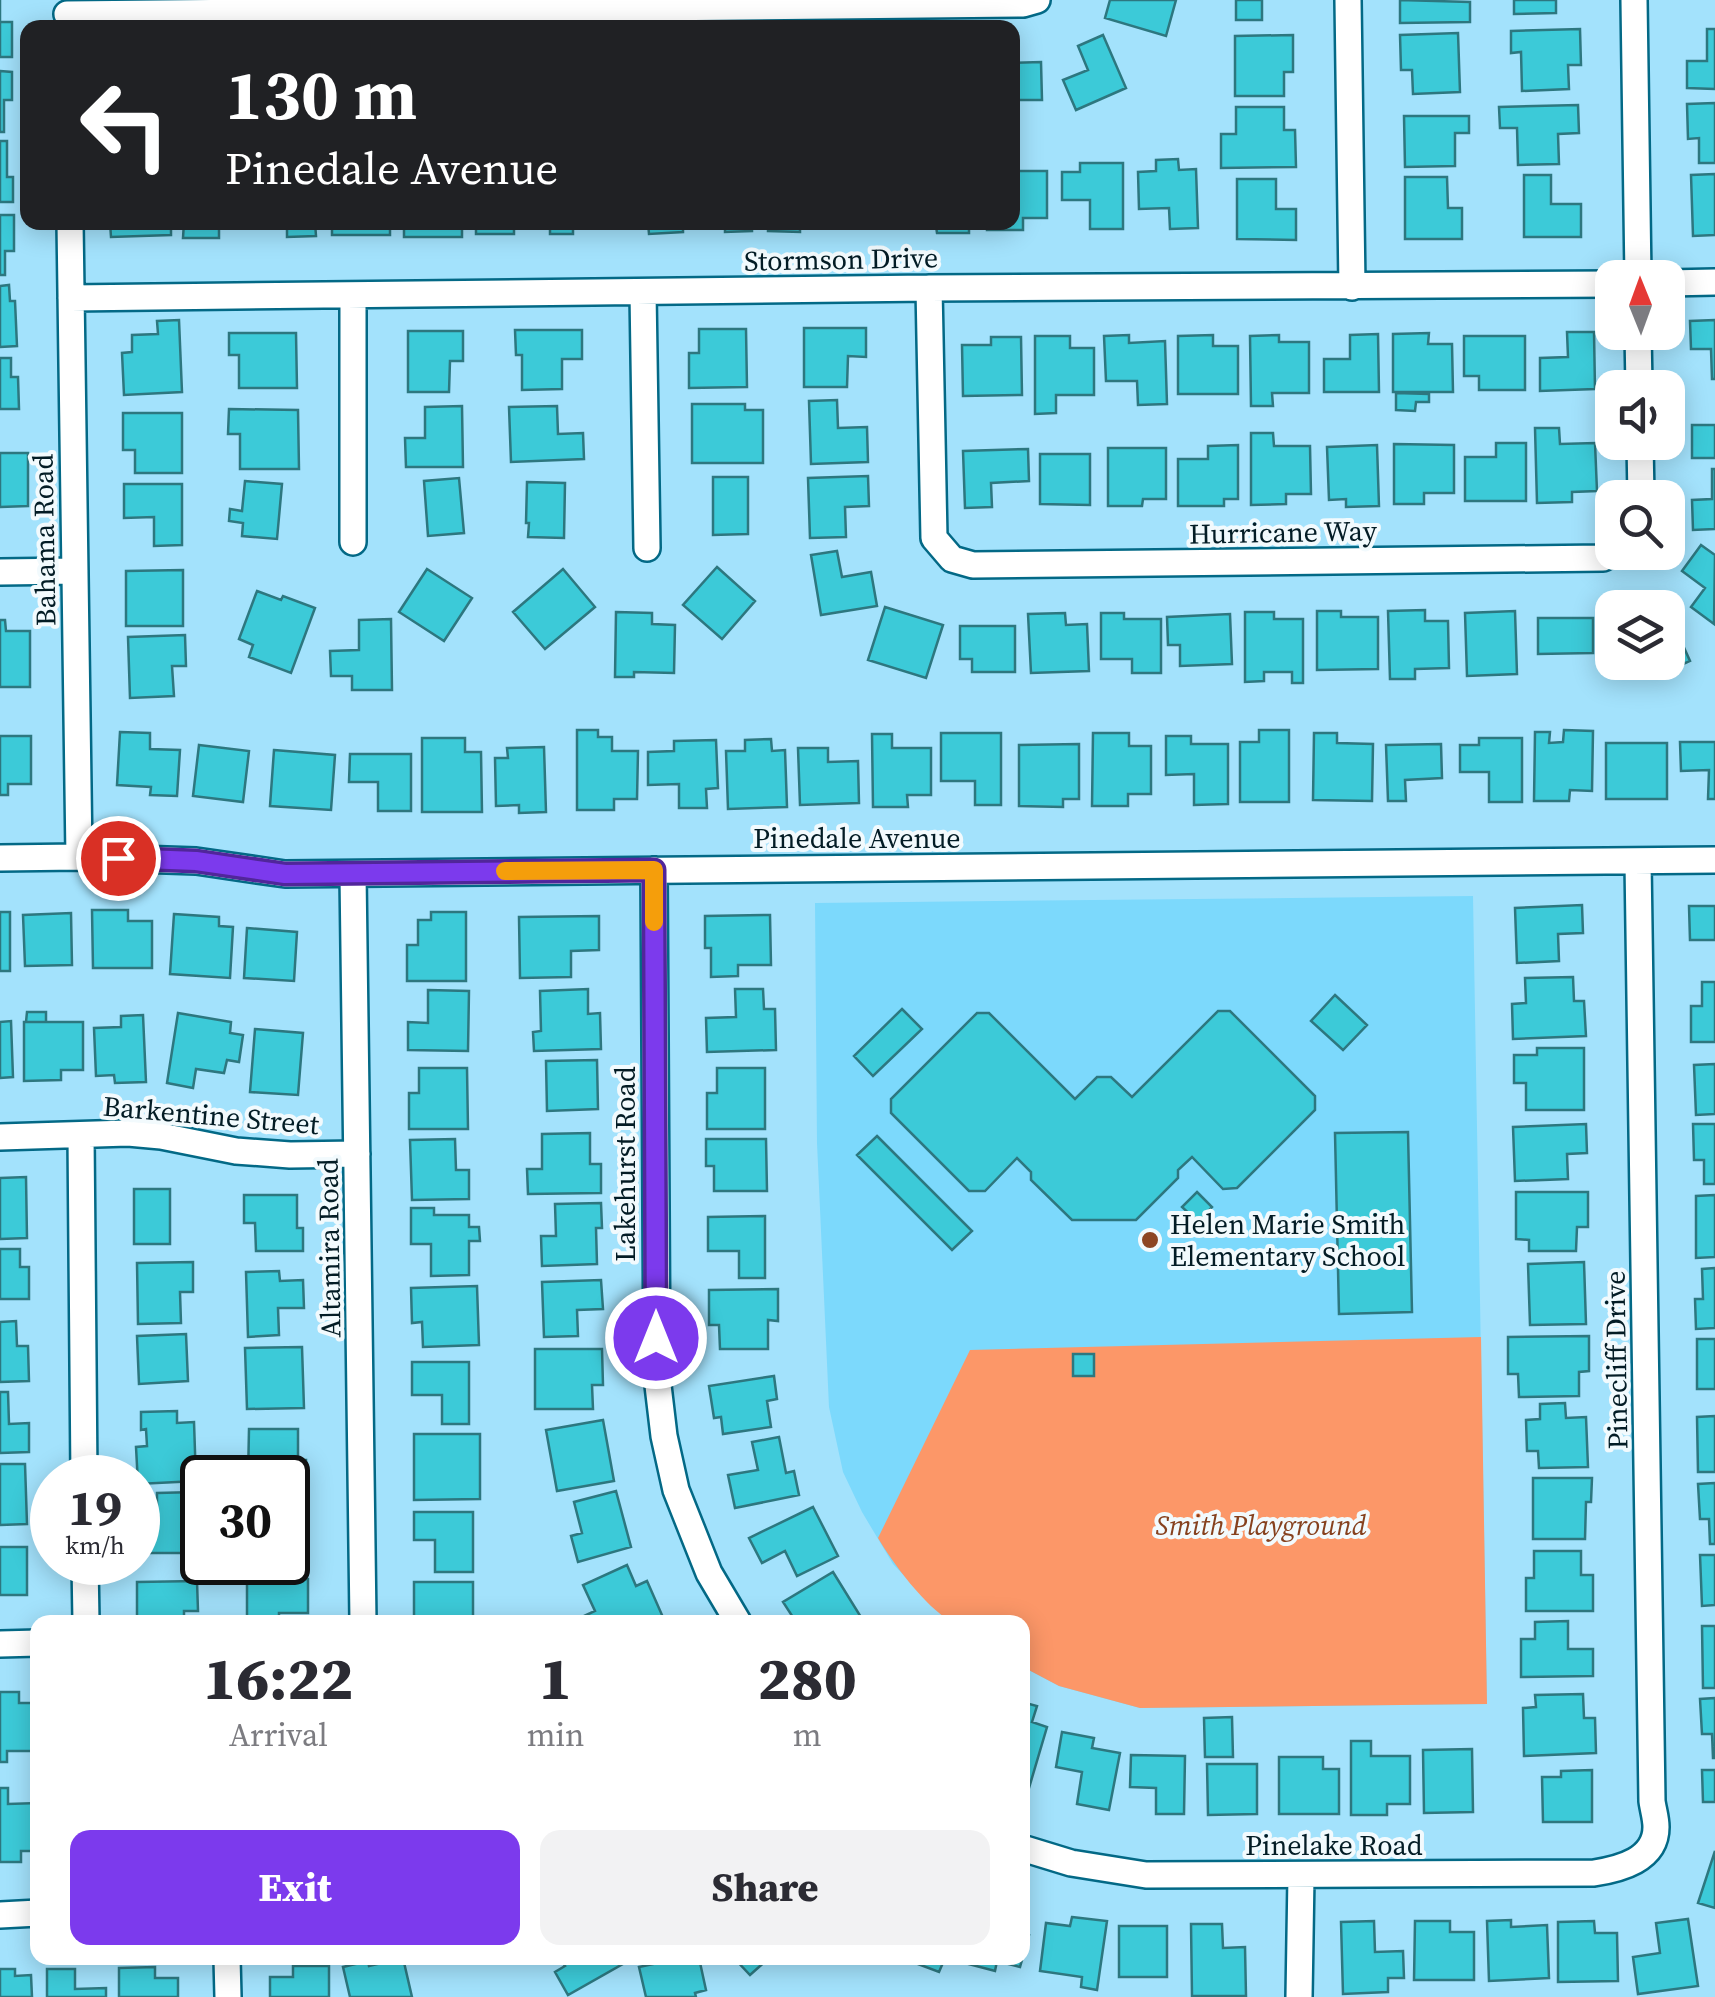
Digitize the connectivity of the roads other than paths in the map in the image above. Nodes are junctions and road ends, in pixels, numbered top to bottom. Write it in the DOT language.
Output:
graph roads {
  1 [pos="1037,0"];
  2 [pos="1348,0"];
  3 [pos="1634,0"];
  4 [pos="356,6"];
  5 [pos="67,14"];
  6 [pos="70,230"];
  7 [pos="1638,260"];
  8 [pos="1715,282"];
  9 [pos="1685,283"];
  10 [pos="1595,284"];
  11 [pos="1352,287"];
  12 [pos="929,288"];
  13 [pos="643,292"];
  14 [pos="352,294"];
  15 [pos="71,298"];
  16 [pos="353,542"];
  17 [pos="647,548"];
  18 [pos="1595,558"];
  19 [pos="75,571"];
  20 [pos="0,572"];
  21 [pos="79,857"];
  22 [pos="0,858"];
  23 [pos="1715,860"];
  24 [pos="1638,862"];
  25 [pos="654,870"];
  26 [pos="352,874"];
  27 [pos="80,1136"];
  28 [pos="0,1137"];
  29 [pos="358,1154"];
  30 [pos="84,1455"];
  31 [pos="85,1585"];
  32 [pos="86,1615"];
  33 [pos="363,1615"];
  34 [pos="734,1615"];
  35 [pos="30,1643"];
  36 [pos="0,1644"];
  37 [pos="1030,1851"];
  38 [pos="1646,1854"];
  39 [pos="1301,1876"];
  40 [pos="0,1914"];
  41 [pos="30,1914"];
  42 [pos="228,1965"];
  43 [pos="228,1997"];
  44 [pos="1299,1997"];
  1 -- 4 [label="street"];
  2 -- 11 [label="street"];
  3 -- 7 [label="street"];
  4 -- 5 [label="street"];
  6 -- 15 [label="street, Bahama Road"];
  8 -- 9 [label="street"];
  10 -- 11 [label="street, Stormson Drive"];
  11 -- 12 [label="street, Stormson Drive"];
  12 -- 13 [label="street, Stormson Drive"];
  12 -- 18 [label="street, Hurricane Way"];
  13 -- 14 [label="street, Stormson Drive"];
  13 -- 17 [label="street"];
  14 -- 15 [label="street, Stormson Drive"];
  14 -- 16 [label="street"];
  15 -- 19 [label="street, Bahama Road"];
  19 -- 20 [label="street"];
  19 -- 21 [label="street, Bahama Road"];
  21 -- 22 [label="street, Pinedale Avenue"];
  21 -- 26 [label="street, Pinedale Avenue"];
  23 -- 24 [label="street, Pinedale Avenue"];
  24 -- 25 [label="street, Pinedale Avenue"];
  24 -- 38 [label="street, Pinecliff Drive"];
  25 -- 26 [label="street, Pinedale Avenue"];
  25 -- 34 [label="street, Lakehurst Road"];
  26 -- 29 [label="street, Altamira Road"];
  27 -- 28 [label="street, Barkentine Street"];
  27 -- 29 [label="street, Barkentine Street"];
  27 -- 30 [label="street"];
  29 -- 33 [label="street, Altamira Road"];
  31 -- 32 [label="street"];
  35 -- 36 [label="street"];
  37 -- 39 [label="street, Pinelake Road"];
  38 -- 39 [label="street, Pinelake Road"];
  39 -- 44 [label="street"];
  40 -- 41 [label="street"];
  42 -- 43 [label="street"];
}
